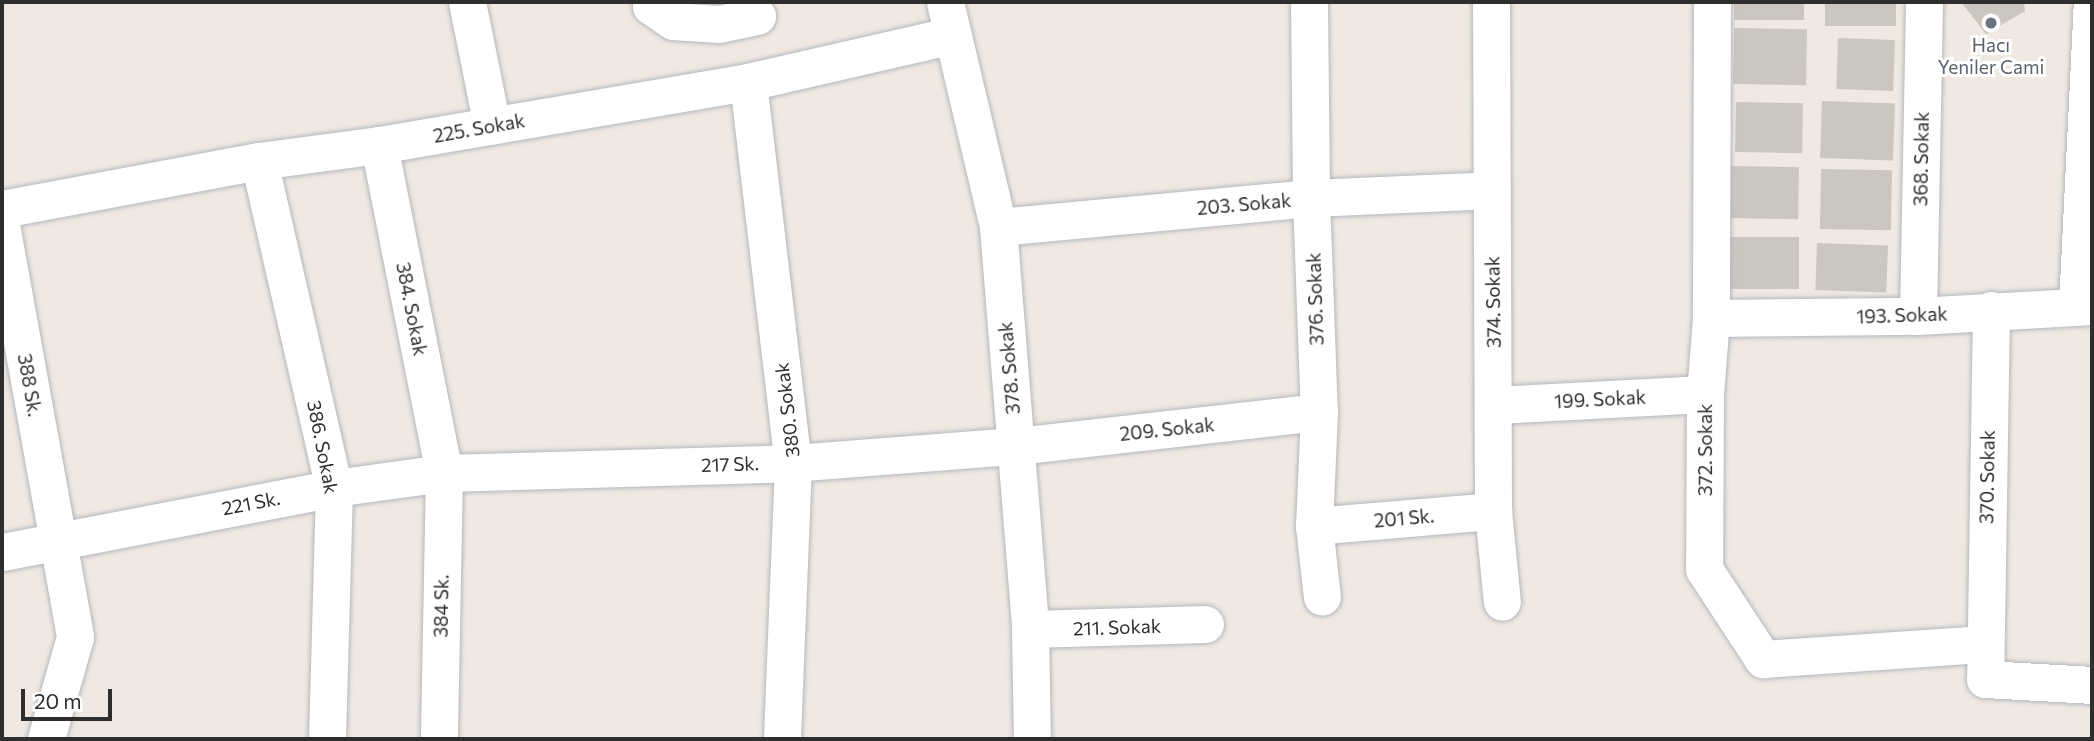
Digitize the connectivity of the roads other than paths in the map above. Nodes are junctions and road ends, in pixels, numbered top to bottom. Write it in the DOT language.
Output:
graph roads {
  1 [pos="467,2"];
  2 [pos="651,2"];
  3 [pos="1309,2"];
  4 [pos="1491,2"];
  5 [pos="1712,2"];
  6 [pos="1924,2"];
  7 [pos="2092,2"];
  8 [pos="757,16"];
  9 [pos="949,18"];
  10 [pos="748,82"];
  11 [pos="492,126"];
  12 [pos="379,145"];
  13 [pos="260,161"];
  14 [pos="1492,190"];
  15 [pos="1311,198"];
  16 [pos="2,209"];
  17 [pos="998,226"];
  18 [pos="2,230"];
  19 [pos="2085,306"];
  20 [pos="1991,310"];
  21 [pos="1918,316"];
  22 [pos="1711,318"];
  23 [pos="1706,394"];
  24 [pos="1495,405"];
  25 [pos="1319,412"];
  26 [pos="1016,446"];
  27 [pos="793,463"];
  28 [pos="444,472"];
  29 [pos="334,488"];
  30 [pos="1493,511"];
  31 [pos="1314,526"];
  32 [pos="58,539"];
  33 [pos="2,552"];
  34 [pos="1322,597"];
  35 [pos="1502,602"];
  36 [pos="1205,624"];
  37 [pos="1030,629"];
  38 [pos="1984,644"];
  39 [pos="2092,685"];
  40 [pos="46,739"];
  41 [pos="327,739"];
  42 [pos="439,739"];
  43 [pos="782,739"];
  44 [pos="1032,739"];
  1 -- 11 [label="street"];
  2 -- 8 [label="street"];
  3 -- 15 [label="street, 376. Sokak"];
  4 -- 14 [label="street, 374. Sokak"];
  5 -- 22 [label="street, 372. Sokak"];
  6 -- 21 [label="street, 368. Sokak"];
  7 -- 19 [label="street"];
  9 -- 10 [label="street, 225. Sokak"];
  9 -- 17 [label="street, 378. Sokak"];
  10 -- 11 [label="street, 225. Sokak"];
  10 -- 27 [label="street, 380. Sokak"];
  11 -- 12 [label="street, 225. Sokak"];
  12 -- 13 [label="street, 225. Sokak"];
  12 -- 28 [label="street, 384. Sokak"];
  13 -- 16 [label="street, 225. Sokak"];
  13 -- 29 [label="street, 386. Sokak"];
  14 -- 15 [label="street, 203. Sokak"];
  14 -- 24 [label="street, 374. Sokak"];
  15 -- 17 [label="street, 203. Sokak"];
  15 -- 25 [label="street, 376. Sokak"];
  17 -- 26 [label="street, 378. Sokak"];
  18 -- 32 [label="street, 388 Sk."];
  19 -- 20 [label="street, 193. Sokak"];
  20 -- 21 [label="street, 193. Sokak"];
  20 -- 38 [label="street, 370. Sokak"];
  21 -- 22 [label="street, 193. Sokak"];
  22 -- 23 [label="street, 372. Sokak"];
  23 -- 24 [label="street, 199. Sokak"];
  23 -- 38 [label="street, 372. Sokak"];
  24 -- 30 [label="street, 374. Sokak"];
  25 -- 26 [label="street, 209. Sokak"];
  25 -- 31 [label="street, 376. Sokak"];
  26 -- 27 [label="street, 217 Sk."];
  26 -- 37 [label="street, 378. Sokak"];
  27 -- 28 [label="street, 217 Sk."];
  27 -- 43 [label="street, 380. Sokak"];
  28 -- 29 [label="street, 221 Sk."];
  28 -- 42 [label="street, 384 Sk."];
  29 -- 32 [label="street, 221 Sk."];
  29 -- 41 [label="street, 386. Sokak"];
  30 -- 31 [label="street, 201 Sk."];
  30 -- 35 [label="street, 374. Sokak"];
  31 -- 34 [label="street, 376. Sokak"];
  32 -- 33 [label="street, 221 Sk."];
  32 -- 40 [label="street, 388 Sk."];
  36 -- 37 [label="street, 211. Sokak"];
  37 -- 44 [label="street, 378. Sokak"];
  38 -- 39 [label="street, 370. Sokak"];
}
